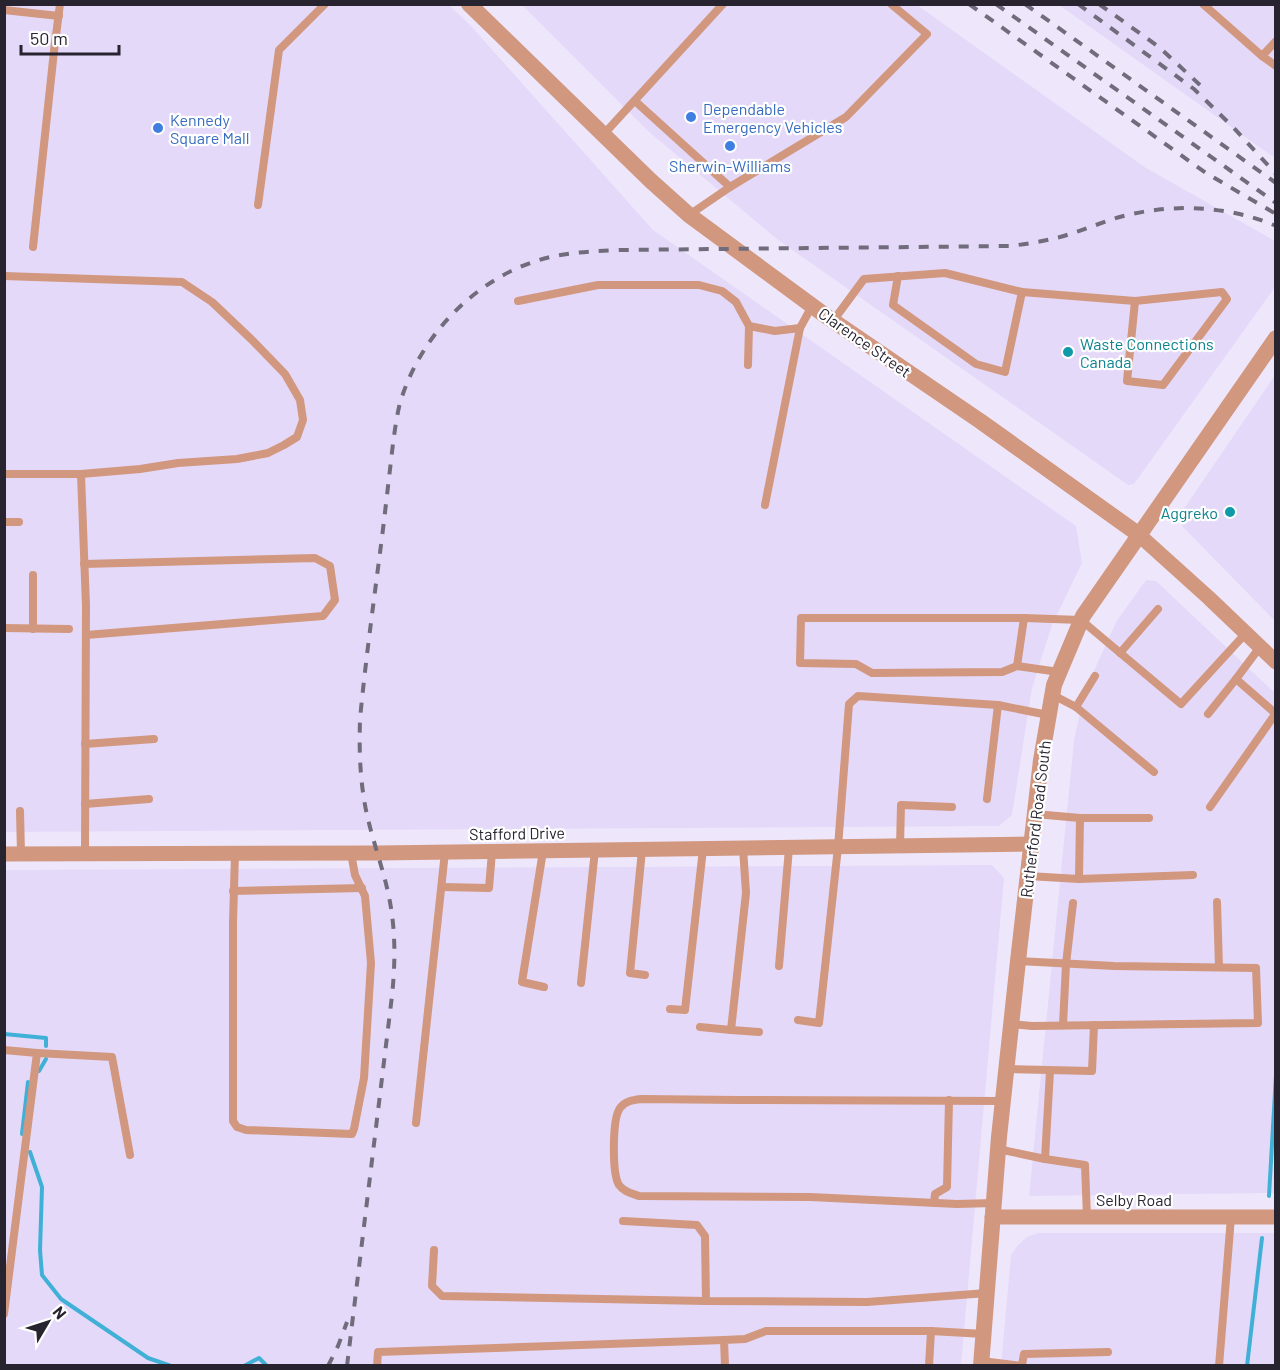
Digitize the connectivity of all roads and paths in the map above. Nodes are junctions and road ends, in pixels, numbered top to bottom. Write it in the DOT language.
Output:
graph roads {
  1 [pos="60,4"];
  2 [pos="325,4"];
  3 [pos="469,4"];
  4 [pos="723,4"];
  5 [pos="891,4"];
  6 [pos="1203,4"];
  7 [pos="4,10"];
  8 [pos="59,16"];
  9 [pos="1275,41"];
  10 [pos="1262,56"];
  11 [pos="1275,66"];
  12 [pos="635,101"];
  13 [pos="603,135"];
  14 [pos="730,188"];
  15 [pos="258,205"];
  16 [pos="689,215"];
  17 [pos="33,248"];
  18 [pos="4,276"];
  19 [pos="898,276"];
  20 [pos="1022,292"];
  21 [pos="518,301"];
  22 [pos="1136,301"];
  23 [pos="812,306"];
  24 [pos="833,321"];
  25 [pos="749,326"];
  26 [pos="800,328"];
  27 [pos="1275,338"];
  28 [pos="748,365"];
  29 [pos="7,474"];
  30 [pos="81,474"];
  31 [pos="765,505"];
  32 [pos="4,522"];
  33 [pos="19,522"];
  34 [pos="1138,534"];
  35 [pos="84,564"];
  36 [pos="33,575"];
  37 [pos="1158,609"];
  38 [pos="1024,618"];
  39 [pos="1081,620"];
  40 [pos="4,628"];
  41 [pos="33,628"];
  42 [pos="69,629"];
  43 [pos="1246,633"];
  44 [pos="86,635"];
  45 [pos="1260,647"];
  46 [pos="1120,654"];
  47 [pos="1275,662"];
  48 [pos="1017,666"];
  49 [pos="1059,672"];
  50 [pos="1095,676"];
  51 [pos="1236,679"];
  52 [pos="1052,694"];
  53 [pos="998,705"];
  54 [pos="1076,707"];
  55 [pos="1275,713"];
  56 [pos="1208,714"];
  57 [pos="1048,715"];
  58 [pos="154,739"];
  59 [pos="85,744"];
  60 [pos="1154,772"];
  61 [pos="149,799"];
  62 [pos="987,799"];
  63 [pos="85,804"];
  64 [pos="952,807"];
  65 [pos="1210,807"];
  66 [pos="20,811"];
  67 [pos="1034,814"];
  68 [pos="1080,818"];
  69 [pos="1149,818"];
  70 [pos="1030,844"];
  71 [pos="900,846"];
  72 [pos="838,847"];
  73 [pos="743,848"];
  74 [pos="789,848"];
  75 [pos="703,849"];
  76 [pos="595,850"];
  77 [pos="642,850"];
  78 [pos="543,851"];
  79 [pos="445,852"];
  80 [pos="492,852"];
  81 [pos="351,853"];
  82 [pos="4,854"];
  83 [pos="21,854"];
  84 [pos="85,854"];
  85 [pos="235,854"];
  86 [pos="1193,875"];
  87 [pos="1027,876"];
  88 [pos="1079,879"];
  89 [pos="442,887"];
  90 [pos="362,888"];
  91 [pos="233,891"];
  92 [pos="1217,902"];
  93 [pos="1073,903"];
  94 [pos="1018,961"];
  95 [pos="1066,964"];
  96 [pos="779,966"];
  97 [pos="1219,967"];
  98 [pos="645,975"];
  99 [pos="581,983"];
  100 [pos="544,987"];
  101 [pos="670,1009"];
  102 [pos="798,1020"];
  103 [pos="1012,1024"];
  104 [pos="1063,1025"];
  105 [pos="1094,1025"];
  106 [pos="700,1027"];
  107 [pos="731,1030"];
  108 [pos="759,1032"];
  109 [pos="4,1050"];
  110 [pos="37,1053"];
  111 [pos="1006,1069"];
  112 [pos="1050,1071"];
  113 [pos="949,1100"];
  114 [pos="1003,1101"];
  115 [pos="416,1123"];
  116 [pos="998,1149"];
  117 [pos="130,1155"];
  118 [pos="1045,1158"];
  119 [pos="934,1203"];
  120 [pos="993,1210"];
  121 [pos="1087,1217"];
  122 [pos="1231,1217"];
  123 [pos="1275,1217"];
  124 [pos="623,1221"];
  125 [pos="434,1250"];
  126 [pos="987,1293"];
  127 [pos="706,1301"];
  128 [pos="4,1314"];
  129 [pos="931,1331"];
  130 [pos="984,1334"];
  131 [pos="724,1340"];
  132 [pos="1108,1352"];
  133 [pos="982,1363"];
  134 [pos="377,1365"];
  135 [pos="725,1365"];
  136 [pos="930,1365"];
  137 [pos="1022,1365"];
  138 [pos="1219,1365"];
  1 -- 8 [label="lane"];
  2 -- 15 [label="lane"];
  3 -- 13 [label="street, Clarence Street"];
  4 -- 12 [label="lane"];
  5 -- 14 [label="lane"];
  6 -- 10 [label="lane"];
  7 -- 8 [label="lane"];
  8 -- 17 [label="lane"];
  9 -- 10 [label="lane"];
  10 -- 11 [label="lane"];
  12 -- 13 [label="lane"];
  12 -- 14 [label="lane"];
  13 -- 16 [label="street, Clarence Street"];
  14 -- 16 [label="lane"];
  16 -- 23 [label="street, Clarence Street"];
  18 -- 30 [label="lane"];
  19 -- 20 [label="lane"];
  19 -- 20 [label="lane"];
  19 -- 24 [label="lane"];
  20 -- 22 [label="lane"];
  21 -- 25 [label="lane"];
  22 -- 22 [label="lane"];
  23 -- 24 [label="street, Clarence Street"];
  23 -- 26 [label="lane"];
  24 -- 34 [label="street, Clarence Street"];
  25 -- 26 [label="lane"];
  25 -- 28 [label="lane"];
  26 -- 31 [label="lane"];
  27 -- 34 [label="street, Rutherford Road South"];
  29 -- 30 [label="lane"];
  30 -- 35 [label="lane"];
  32 -- 33 [label="lane"];
  34 -- 39 [label="street, Rutherford Road South"];
  34 -- 43 [label="street, Clarence Street"];
  35 -- 44 [label="lane"];
  35 -- 44 [label="lane"];
  36 -- 41 [label="lane"];
  37 -- 46 [label="lane"];
  38 -- 39 [label="lane"];
  38 -- 48 [label="lane"];
  38 -- 48 [label="lane"];
  39 -- 46 [label="lane"];
  39 -- 49 [label="street, Rutherford Road South"];
  40 -- 41 [label="lane"];
  41 -- 42 [label="lane"];
  43 -- 45 [label="street, Clarence Street"];
  43 -- 46 [label="lane"];
  44 -- 59 [label="lane"];
  45 -- 47 [label="street, Clarence Street"];
  45 -- 51 [label="lane"];
  48 -- 49 [label="lane"];
  49 -- 52 [label="street, Rutherford Road South"];
  50 -- 54 [label="lane"];
  51 -- 55 [label="lane"];
  51 -- 56 [label="lane"];
  52 -- 54 [label="lane"];
  52 -- 57 [label="street, Rutherford Road South"];
  53 -- 57 [label="lane"];
  53 -- 62 [label="lane"];
  53 -- 72 [label="lane"];
  54 -- 60 [label="lane"];
  55 -- 65 [label="lane"];
  57 -- 67 [label="street, Rutherford Road South"];
  58 -- 59 [label="lane"];
  59 -- 63 [label="lane"];
  61 -- 63 [label="lane"];
  63 -- 84 [label="lane"];
  64 -- 71 [label="lane"];
  66 -- 83 [label="lane"];
  67 -- 68 [label="lane"];
  67 -- 70 [label="street, Rutherford Road South"];
  68 -- 69 [label="lane"];
  68 -- 88 [label="lane"];
  70 -- 71 [label="street, Stafford Drive"];
  70 -- 87 [label="street, Rutherford Road South"];
  71 -- 72 [label="street, Stafford Drive"];
  72 -- 74 [label="street, Stafford Drive"];
  72 -- 102 [label="lane"];
  73 -- 74 [label="street, Stafford Drive"];
  73 -- 75 [label="street, Stafford Drive"];
  73 -- 107 [label="lane"];
  74 -- 96 [label="lane"];
  75 -- 77 [label="street, Stafford Drive"];
  75 -- 101 [label="lane"];
  76 -- 77 [label="street, Stafford Drive"];
  76 -- 78 [label="street, Stafford Drive"];
  76 -- 99 [label="lane"];
  77 -- 98 [label="lane"];
  78 -- 80 [label="street, Stafford Drive"];
  78 -- 100 [label="lane"];
  79 -- 80 [label="street, Stafford Drive"];
  79 -- 81 [label="street, Stafford Drive"];
  79 -- 89 [label="lane"];
  80 -- 89 [label="lane"];
  81 -- 85 [label="street, Stafford Drive"];
  81 -- 90 [label="lane"];
  82 -- 83 [label="street, Stafford Drive"];
  83 -- 84 [label="street, Stafford Drive"];
  84 -- 85 [label="street, Stafford Drive"];
  85 -- 91 [label="lane"];
  86 -- 88 [label="lane"];
  87 -- 88 [label="lane"];
  87 -- 94 [label="street, Rutherford Road South"];
  89 -- 115 [label="lane"];
  90 -- 91 [label="lane"];
  90 -- 91 [label="lane"];
  92 -- 97 [label="lane"];
  93 -- 95 [label="lane"];
  94 -- 95 [label="lane"];
  94 -- 103 [label="street, Rutherford Road South"];
  95 -- 97 [label="lane"];
  95 -- 104 [label="lane"];
  97 -- 105 [label="lane"];
  103 -- 104 [label="lane"];
  103 -- 111 [label="street, Rutherford Road South"];
  104 -- 105 [label="lane"];
  105 -- 112 [label="lane"];
  106 -- 107 [label="lane"];
  107 -- 108 [label="lane"];
  109 -- 110 [label="lane"];
  110 -- 117 [label="lane"];
  110 -- 128 [label="lane"];
  111 -- 112 [label="lane"];
  111 -- 114 [label="street, Rutherford Road South"];
  112 -- 118 [label="lane"];
  113 -- 114 [label="lane"];
  113 -- 119 [label="lane"];
  113 -- 119 [label="lane"];
  114 -- 116 [label="street, Rutherford Road South"];
  116 -- 118 [label="lane"];
  116 -- 120 [label="street, Rutherford Road South"];
  118 -- 121 [label="lane"];
  119 -- 120 [label="lane"];
  120 -- 121 [label="street, Selby Road"];
  120 -- 126 [label="street, Rutherford Road South"];
  121 -- 122 [label="street, Selby Road"];
  122 -- 123 [label="street, Selby Road"];
  122 -- 138 [label="lane"];
  124 -- 127 [label="lane"];
  125 -- 127 [label="lane"];
  126 -- 127 [label="lane"];
  126 -- 130 [label="street, Rutherford Road South"];
  129 -- 130 [label="lane"];
  129 -- 131 [label="lane"];
  129 -- 136 [label="lane"];
  130 -- 133 [label="street, Rutherford Road South"];
  131 -- 134 [label="lane"];
  131 -- 135 [label="lane"];
  132 -- 137 [label="lane"];
  133 -- 137 [label="lane"];
}
